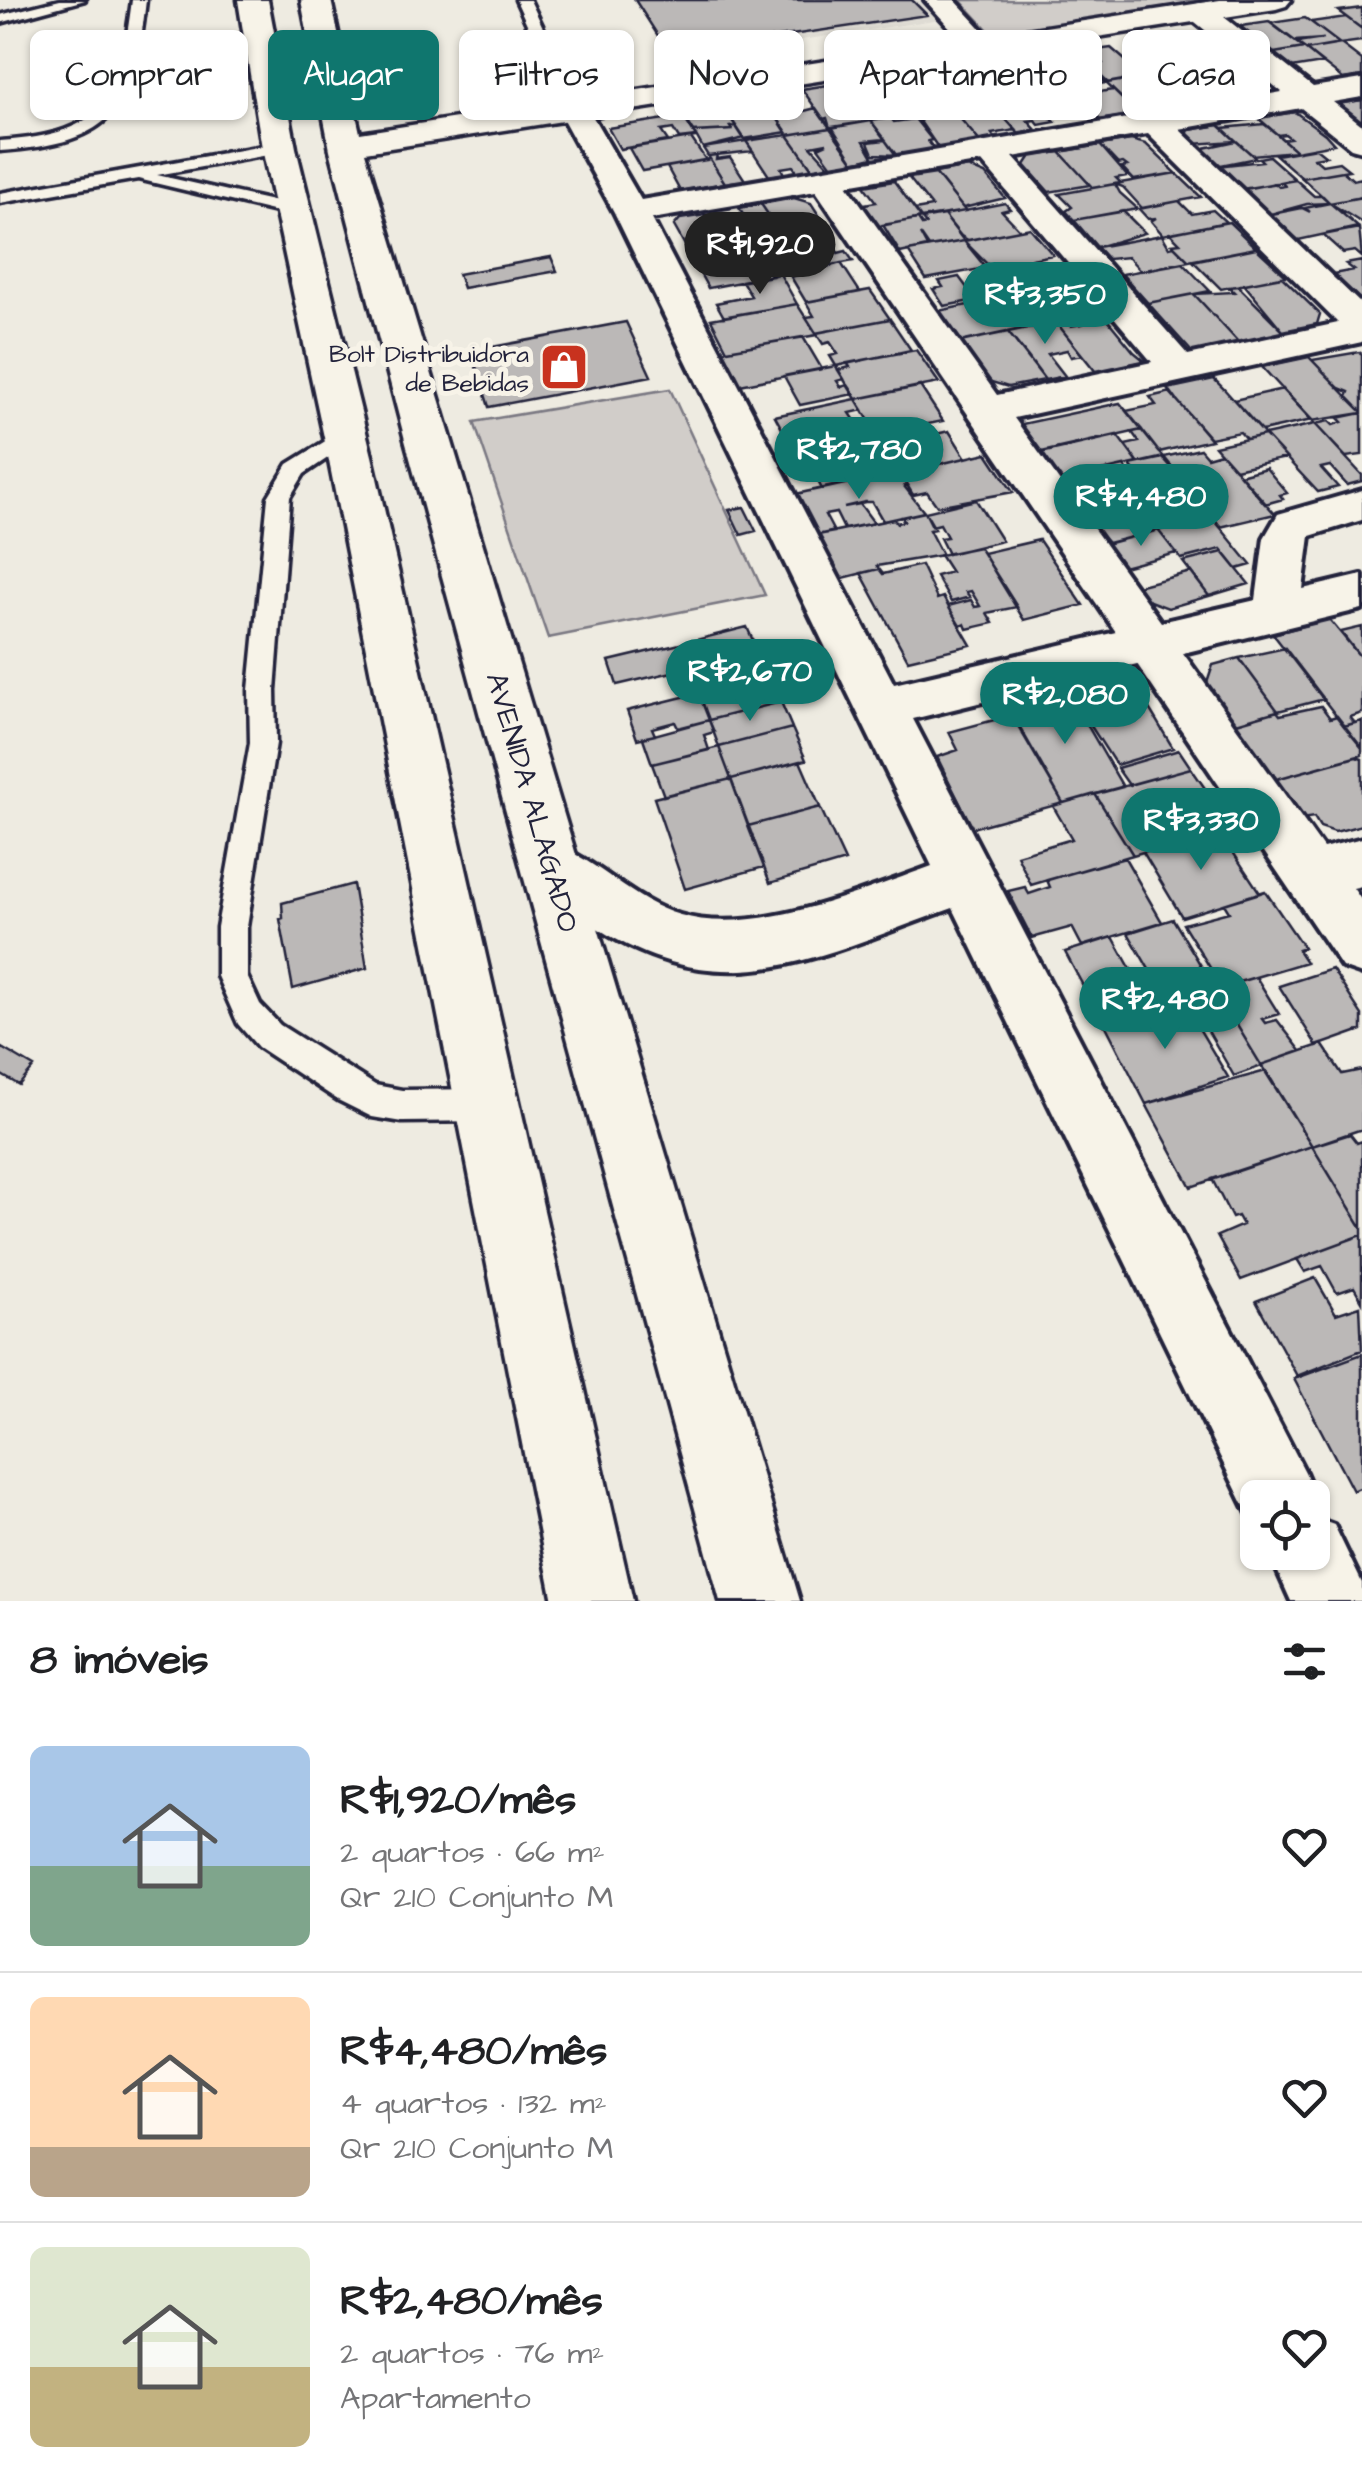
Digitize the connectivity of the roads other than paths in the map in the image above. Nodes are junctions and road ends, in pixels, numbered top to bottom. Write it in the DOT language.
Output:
graph roads {
  1 [pos="78,0"];
  2 [pos="139,0"];
  3 [pos="315,0"];
  4 [pos="523,0"];
  5 [pos="939,0"];
  6 [pos="1276,0"];
  7 [pos="256,2"];
  8 [pos="1200,12"];
  9 [pos="0,19"];
  10 [pos="537,30"];
  11 [pos="966,30"];
  12 [pos="1080,30"];
  13 [pos="824,71"];
  14 [pos="1362,88"];
  15 [pos="1306,97"];
  16 [pos="634,102"];
  17 [pos="519,120"];
  18 [pos="579,120"];
  19 [pos="1153,122"];
  20 [pos="1362,142"];
  21 [pos="346,145"];
  22 [pos="0,146"];
  23 [pos="279,148"];
  24 [pos="990,152"];
  25 [pos="130,175"];
  26 [pos="826,180"];
  27 [pos="0,198"];
  28 [pos="293,212"];
  29 [pos="631,212"];
  30 [pos="1362,328"];
  31 [pos="1178,368"];
  32 [pos="412,375"];
  33 [pos="988,410"];
  34 [pos="342,426"];
  35 [pos="426,436"];
  36 [pos="1362,505"];
  37 [pos="1362,592"];
  38 [pos="1278,614"];
  39 [pos="1147,644"];
  40 [pos="882,707"];
  41 [pos="553,868"];
  42 [pos="1337,869"];
  43 [pos="968,878"];
  44 [pos="1362,948"];
  45 [pos="487,1105"];
  46 [pos="1270,1480"];
  47 [pos="1316,1570"];
  48 [pos="592,1601"];
  49 [pos="760,1601"];
  50 [pos="1331,1601"];
  1 -- 9 [label="lane"];
  2 -- 22 [label="lane"];
  3 -- 21 [label="main road, AVENIDA ALAGADO"];
  4 -- 10 [label="lane"];
  5 -- 11 [label="street"];
  6 -- 8 [label="main road"];
  7 -- 23 [label="main road"];
  8 -- 12 [label="main road"];
  8 -- 15 [label="street"];
  13 -- 16 [label="main road"];
  14 -- 15 [label="street"];
  15 -- 19 [label="street"];
  15 -- 20 [label="street"];
  17 -- 21 [label="main road"];
  18 -- 29 [label="street"];
  19 -- 24 [label="street"];
  19 -- 30 [label="street"];
  21 -- 32 [label="main road, AVENIDA ALAGADO"];
  23 -- 25 [label="lane"];
  23 -- 28 [label="main road"];
  24 -- 26 [label="street"];
  24 -- 31 [label="street"];
  25 -- 27 [label="lane"];
  25 -- 28 [label="lane"];
  26 -- 29 [label="street"];
  26 -- 33 [label="street"];
  28 -- 34 [label="main road"];
  29 -- 40 [label="street"];
  30 -- 31 [label="street"];
  31 -- 33 [label="street"];
  32 -- 34 [label="main road"];
  32 -- 35 [label="main road, AVENIDA ALAGADO"];
  33 -- 39 [label="street"];
  34 -- 35 [label="main road"];
  34 -- 45 [label="main road"];
  34 -- 45 [label="lane"];
  35 -- 41 [label="main road, AVENIDA ALAGADO"];
  36 -- 38 [label="street"];
  37 -- 38 [label="street"];
  38 -- 39 [label="street"];
  39 -- 40 [label="street"];
  39 -- 42 [label="street"];
  40 -- 43 [label="street"];
  41 -- 43 [label="street"];
  41 -- 49 [label="main road, AVENIDA ALAGADO"];
  42 -- 44 [label="street"];
  43 -- 46 [label="street"];
  45 -- 48 [label="main road"];
  47 -- 50 [label="street"];
}
